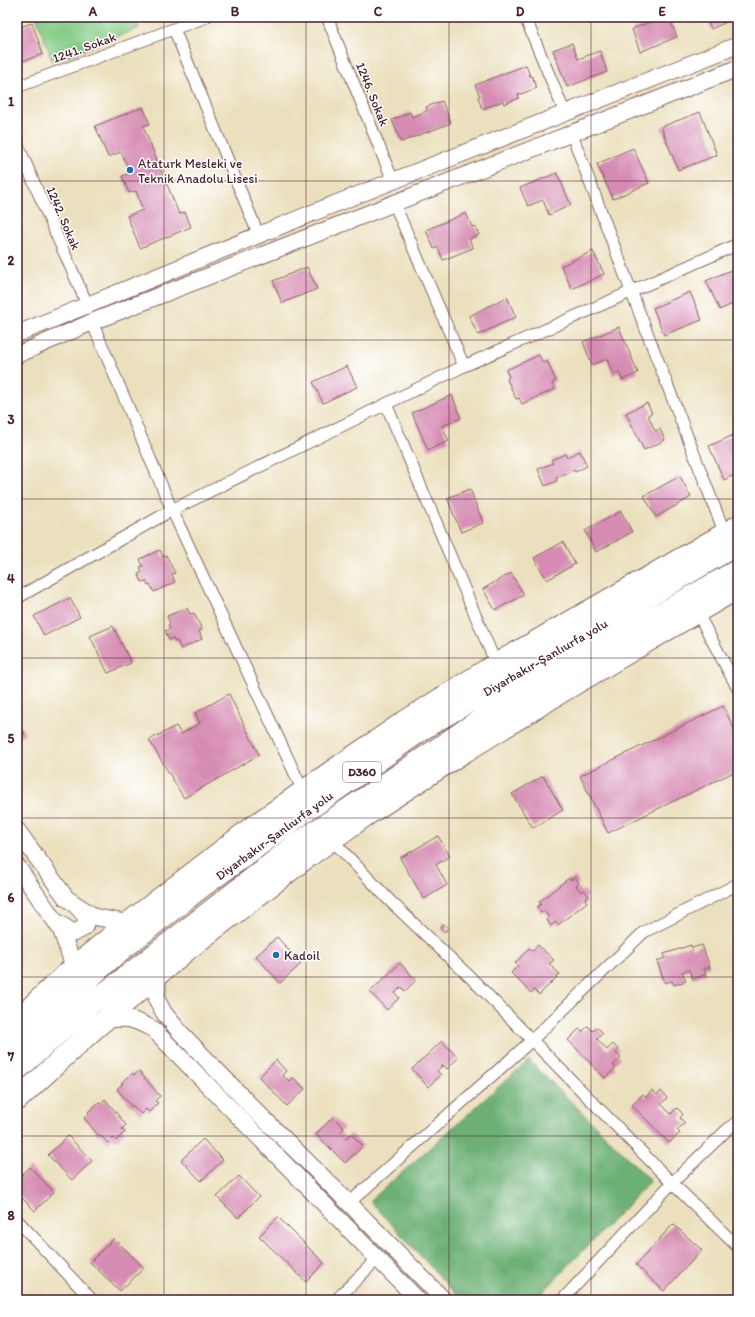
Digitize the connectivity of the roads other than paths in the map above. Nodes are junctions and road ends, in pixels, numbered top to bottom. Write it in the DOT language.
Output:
graph roads {
  1 [pos="206,17"];
  2 [pos="327,17"];
  3 [pos="525,17"];
  4 [pos="174,29"];
  5 [pos="738,45"];
  6 [pos="738,68"];
  7 [pos="17,87"];
  8 [pos="565,113"];
  9 [pos="571,132"];
  10 [pos="17,143"];
  11 [pos="393,181"];
  12 [pos="394,203"];
  13 [pos="259,236"];
  14 [pos="738,244"];
  15 [pos="631,291"];
  16 [pos="87,304"];
  17 [pos="92,322"];
  18 [pos="17,334"];
  19 [pos="17,355"];
  20 [pos="464,366"];
  21 [pos="386,404"];
  22 [pos="172,510"];
  23 [pos="734,535"];
  24 [pos="738,570"];
  25 [pos="738,588"];
  26 [pos="17,598"];
  27 [pos="697,612"];
  28 [pos="496,664"];
  29 [pos="738,689"];
  30 [pos="303,791"];
  31 [pos="17,830"];
  32 [pos="332,840"];
  33 [pos="17,866"];
  34 [pos="738,884"];
  35 [pos="66,898"];
  36 [pos="51,917"];
  37 [pos="128,923"];
  38 [pos="74,967"];
  39 [pos="158,974"];
  40 [pos="17,1020"];
  41 [pos="105,1020"];
  42 [pos="532,1041"];
  43 [pos="17,1044"];
  44 [pos="17,1070"];
  45 [pos="17,1100"];
  46 [pos="738,1122"];
  47 [pos="672,1183"];
  48 [pos="349,1203"];
  49 [pos="17,1220"];
  50 [pos="738,1247"];
  51 [pos="378,1258"];
  52 [pos="92,1300"];
  53 [pos="336,1300"];
  54 [pos="418,1300"];
  55 [pos="444,1300"];
  56 [pos="562,1300"];
  1 -- 4 [label="street, 1241. Sokak"];
  2 -- 11 [label="street, 1246. Sokak"];
  3 -- 8 [label="street"];
  4 -- 7 [label="street, 1241. Sokak"];
  4 -- 13 [label="street"];
  5 -- 8 [label="main road"];
  6 -- 9 [label="main road"];
  8 -- 11 [label="main road"];
  9 -- 12 [label="main road"];
  9 -- 15 [label="street"];
  10 -- 16 [label="street, 1242. Sokak"];
  11 -- 13 [label="main road"];
  12 -- 17 [label="main road"];
  12 -- 20 [label="street"];
  13 -- 16 [label="main road"];
  14 -- 15 [label="street"];
  15 -- 20 [label="street"];
  15 -- 23 [label="street"];
  16 -- 18 [label="main road"];
  17 -- 19 [label="main road"];
  17 -- 22 [label="street"];
  20 -- 21 [label="street"];
  21 -- 22 [label="street"];
  21 -- 28 [label="street"];
  22 -- 26 [label="street"];
  22 -- 30 [label="street"];
  23 -- 28 [label="highway"];
  23 -- 43 [label="highway, Diyarbakır-Şanlıurfa yolu / D360"];
  24 -- 44 [label="highway, Diyarbakır-Şanlıurfa yolu / D360"];
  25 -- 27 [label="highway"];
  27 -- 29 [label="street"];
  27 -- 32 [label="highway"];
  28 -- 30 [label="highway"];
  30 -- 37 [label="highway"];
  31 -- 35 [label="main road"];
  32 -- 39 [label="highway"];
  32 -- 42 [label="street"];
  33 -- 36 [label="main road"];
  34 -- 42 [label="street"];
  35 -- 36 [label="main road"];
  35 -- 37 [label="main road"];
  36 -- 38 [label="main road"];
  37 -- 38 [label="highway"];
  38 -- 40 [label="highway"];
  39 -- 41 [label="highway"];
  39 -- 48 [label="main road"];
  41 -- 45 [label="highway"];
  41 -- 51 [label="main road"];
  42 -- 47 [label="street"];
  42 -- 48 [label="street"];
  46 -- 47 [label="street"];
  47 -- 50 [label="street"];
  47 -- 56 [label="street"];
  48 -- 55 [label="main road"];
  49 -- 52 [label="street"];
  51 -- 53 [label="street"];
  51 -- 54 [label="main road"];
}
